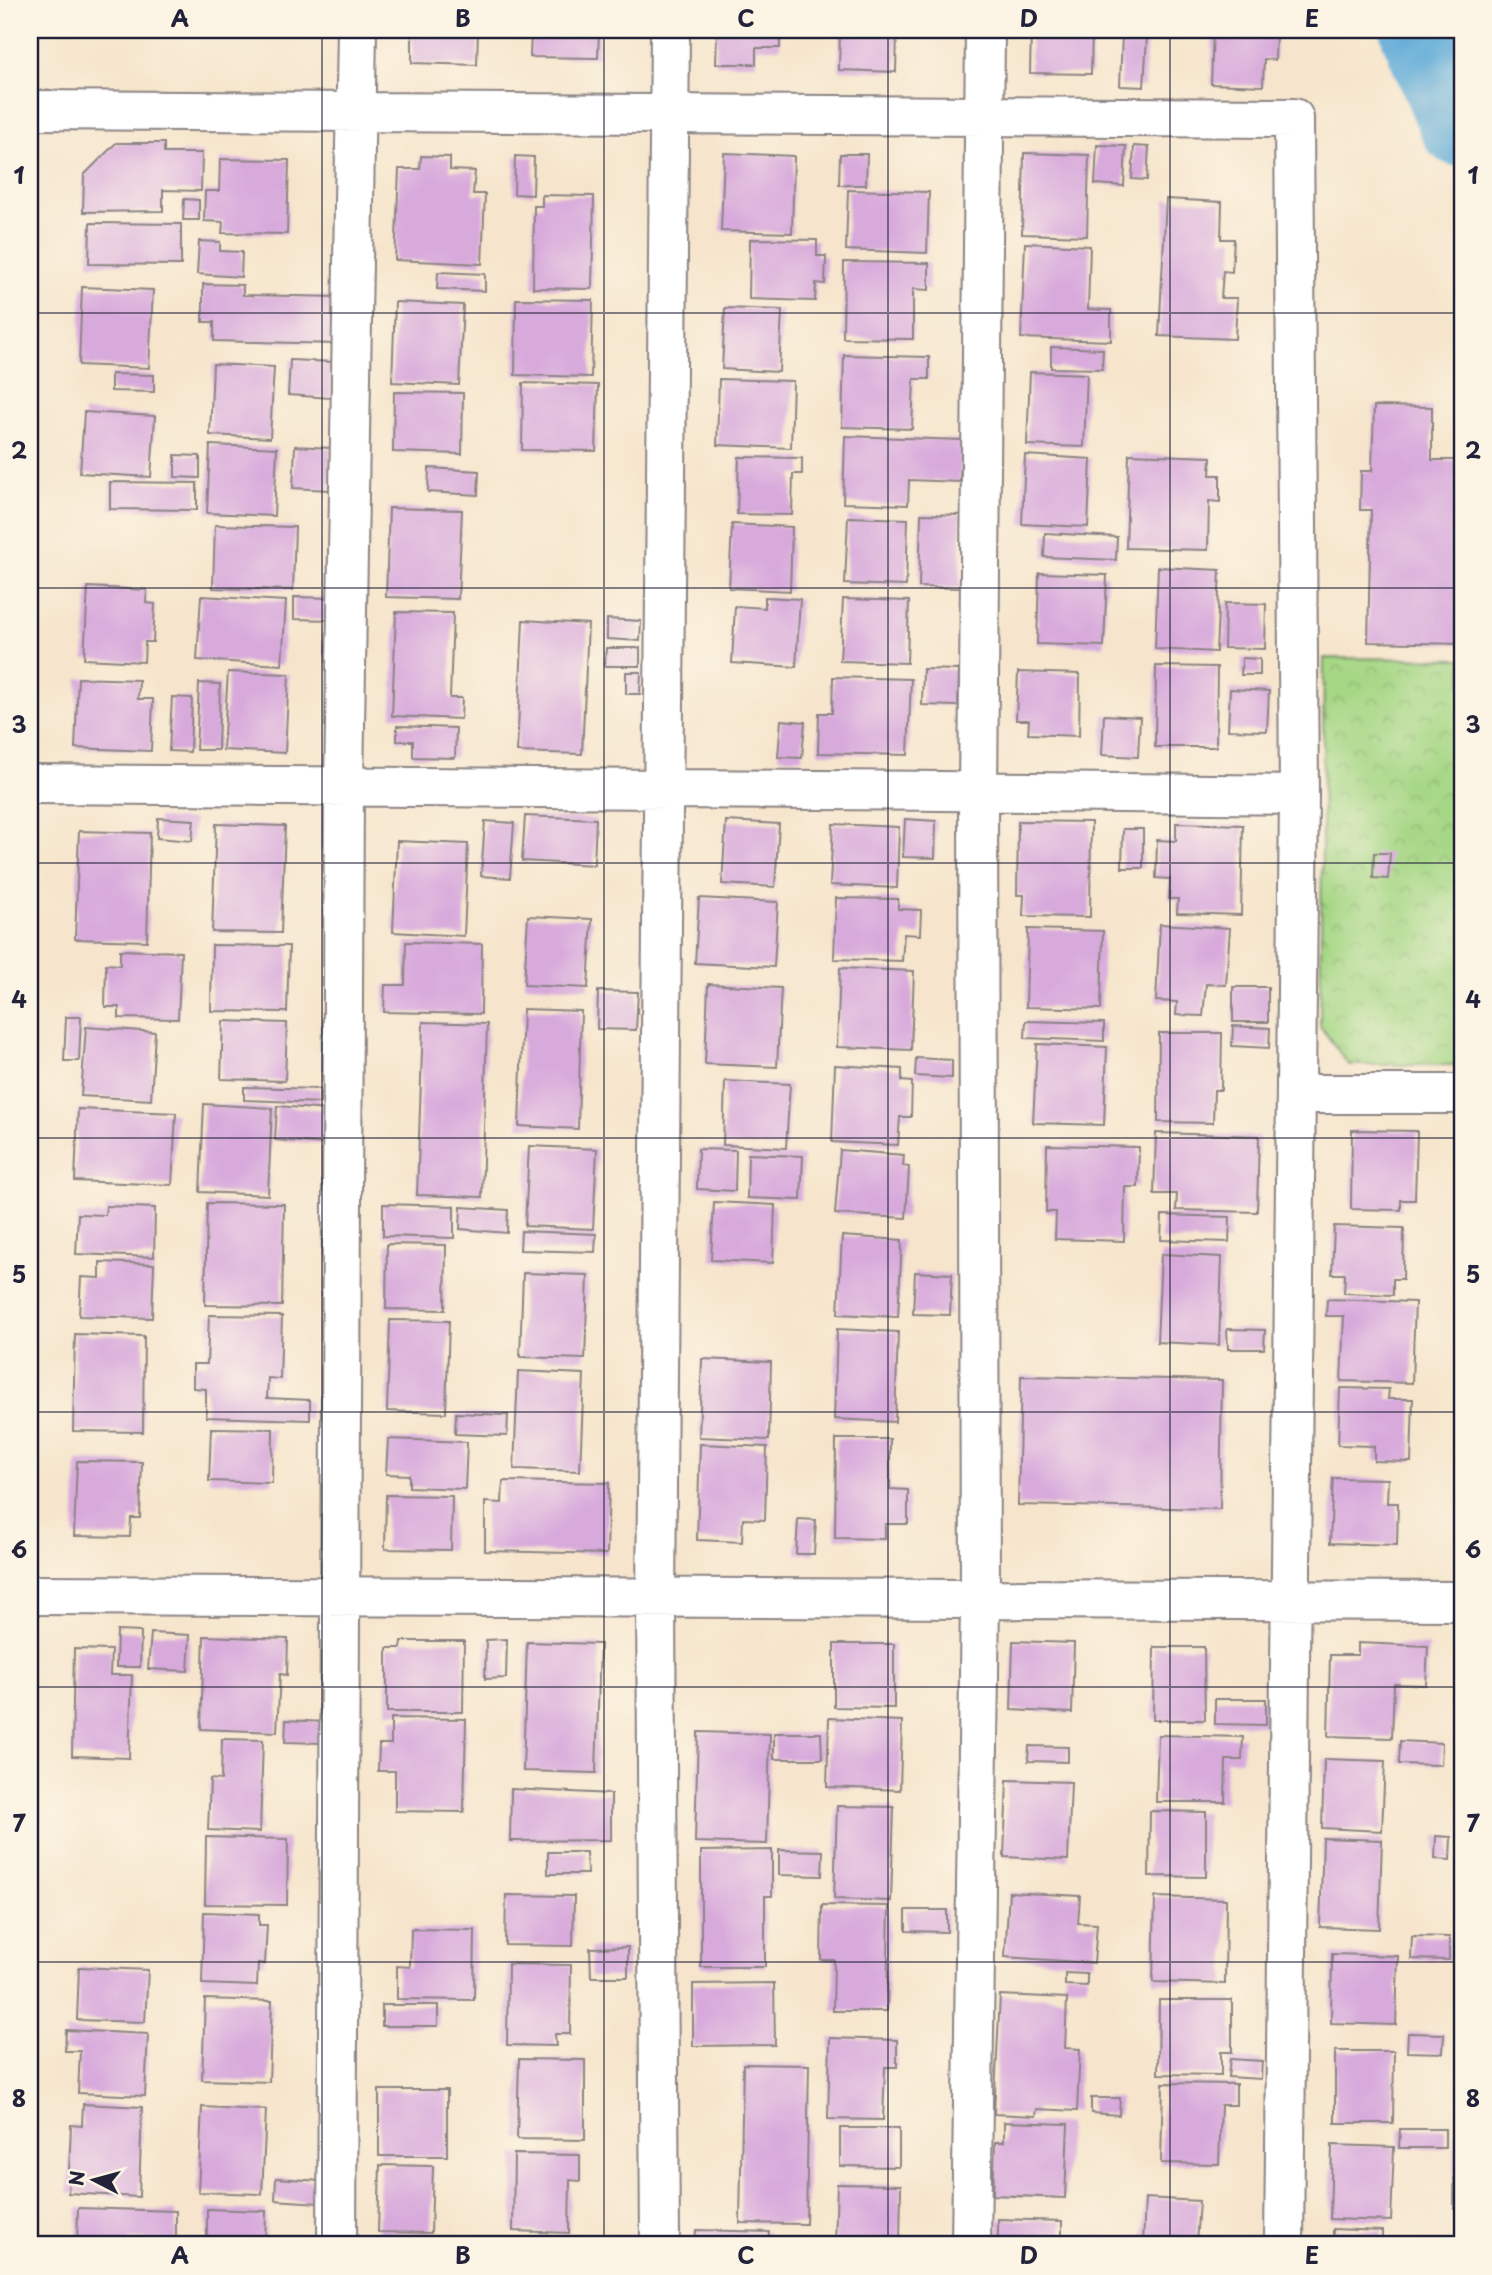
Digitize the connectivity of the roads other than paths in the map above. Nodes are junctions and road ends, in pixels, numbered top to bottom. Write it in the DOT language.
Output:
graph roads {
  1 [pos="357,30"];
  2 [pos="670,30"];
  3 [pos="985,30"];
  4 [pos="30,110"];
  5 [pos="356,112"];
  6 [pos="670,114"];
  7 [pos="984,115"];
  8 [pos="30,784"];
  9 [pos="344,784"];
  10 [pos="663,790"];
  11 [pos="978,792"];
  12 [pos="1299,794"];
  13 [pos="1297,1094"];
  14 [pos="1462,1094"];
  15 [pos="30,1595"];
  16 [pos="340,1595"];
  17 [pos="656,1600"];
  18 [pos="980,1601"];
  19 [pos="1462,1601"];
  20 [pos="1292,1602"];
  21 [pos="337,2245"];
  22 [pos="660,2245"];
  23 [pos="971,2245"];
  24 [pos="1284,2245"];
  1 -- 5 [label="street"];
  2 -- 6 [label="street"];
  3 -- 7 [label="street"];
  4 -- 5 [label="street"];
  5 -- 6 [label="street"];
  5 -- 9 [label="street"];
  6 -- 7 [label="street"];
  6 -- 10 [label="street"];
  7 -- 11 [label="street"];
  7 -- 12 [label="street"];
  8 -- 9 [label="street"];
  9 -- 10 [label="street"];
  9 -- 16 [label="street"];
  10 -- 11 [label="street"];
  10 -- 17 [label="street"];
  11 -- 12 [label="street"];
  11 -- 18 [label="street"];
  12 -- 13 [label="street"];
  13 -- 14 [label="street"];
  13 -- 20 [label="street"];
  15 -- 16 [label="street"];
  16 -- 17 [label="street"];
  16 -- 21 [label="street"];
  17 -- 18 [label="street"];
  17 -- 22 [label="street"];
  18 -- 20 [label="street"];
  18 -- 23 [label="street"];
  19 -- 20 [label="street"];
  20 -- 24 [label="street"];
}
